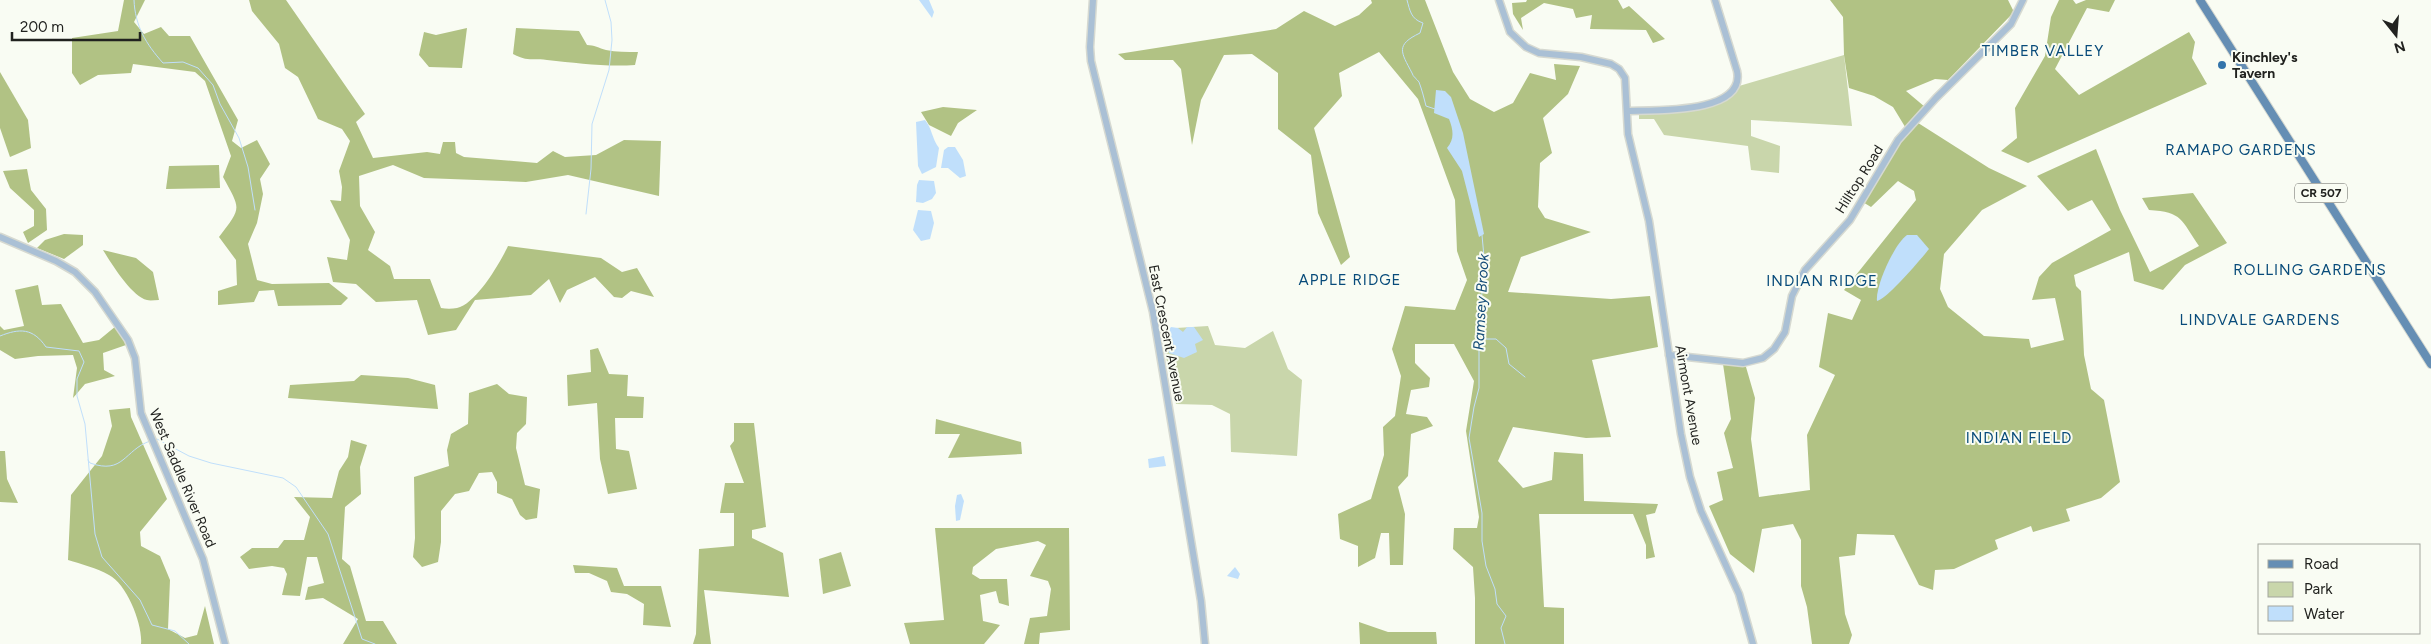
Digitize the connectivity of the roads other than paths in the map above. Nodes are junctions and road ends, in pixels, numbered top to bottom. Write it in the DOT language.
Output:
graph roads {
  1 [pos="1092,0"];
  2 [pos="1499,0"];
  3 [pos="1715,0"];
  4 [pos="2023,0"];
  5 [pos="2200,0"];
  6 [pos="1628,111"];
  7 [pos="0,237"];
  8 [pos="1669,355"];
  9 [pos="2431,364"];
  10 [pos="225,644"];
  11 [pos="1205,644"];
  12 [pos="1754,644"];
  1 -- 11 [label="street, East Crescent Avenue"];
  2 -- 6 [label="street, Airmont Avenue"];
  3 -- 6 [label="street"];
  4 -- 8 [label="street, Hilltop Road"];
  5 -- 9 [label="main road, CR 507"];
  6 -- 8 [label="street, Airmont Avenue"];
  7 -- 10 [label="street, West Saddle River Road"];
  8 -- 12 [label="street, Airmont Avenue"];
}
